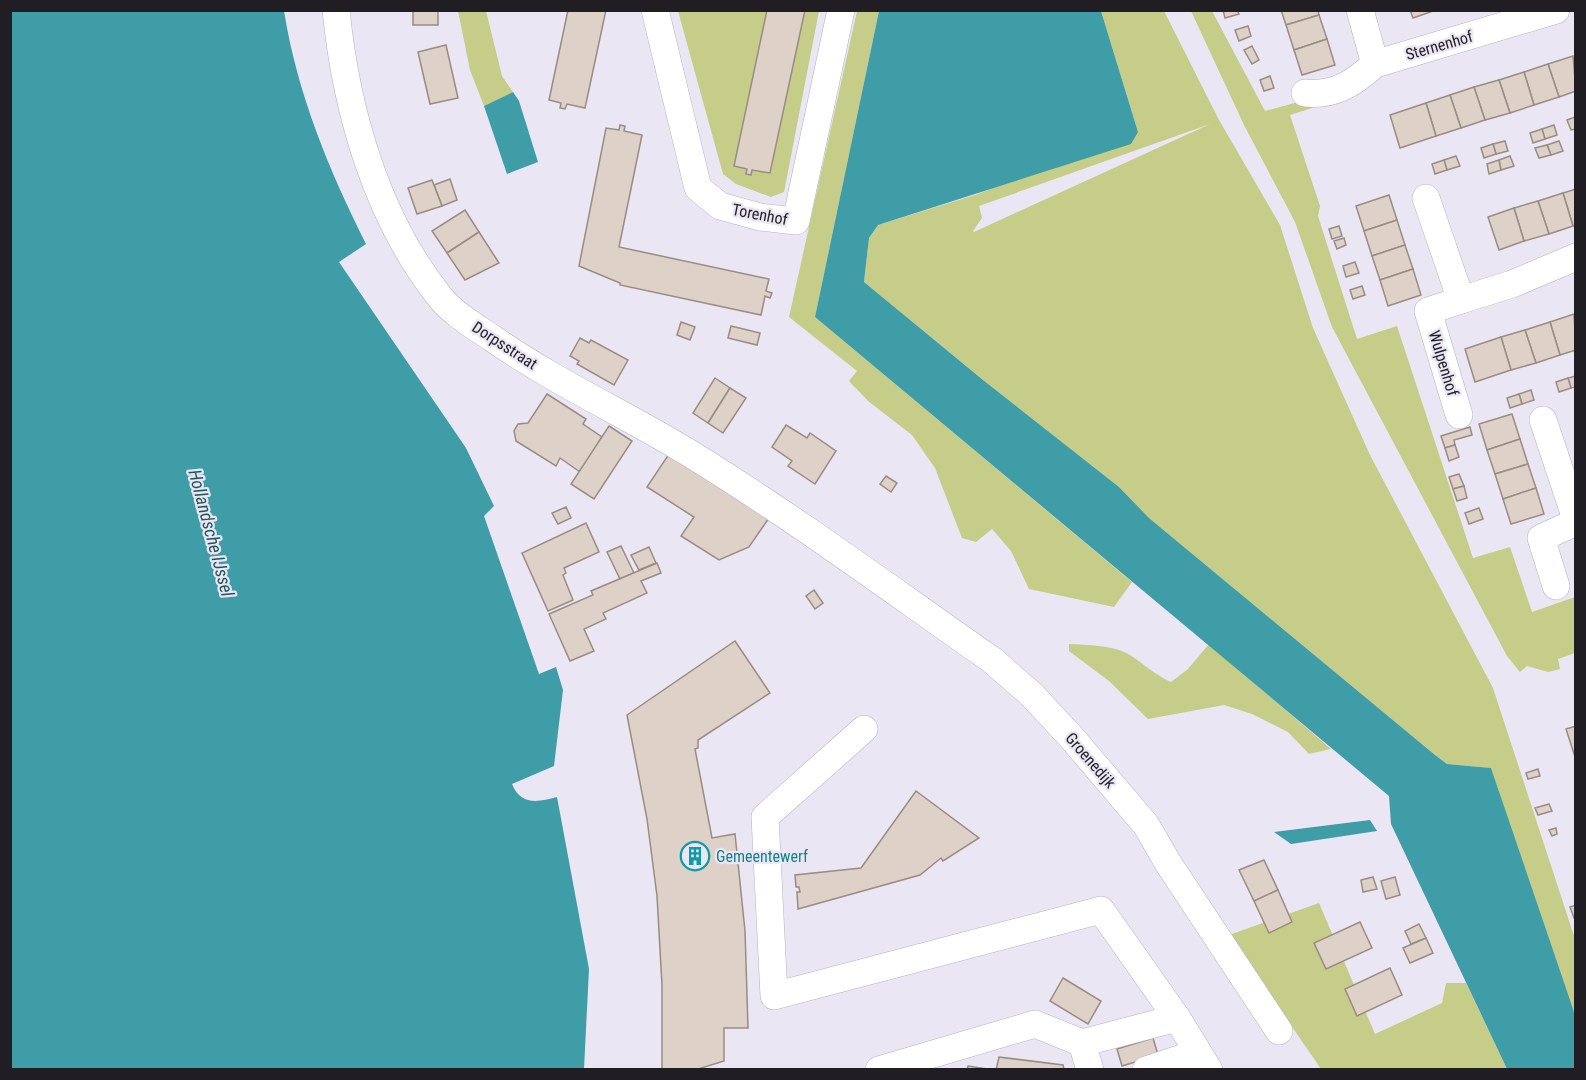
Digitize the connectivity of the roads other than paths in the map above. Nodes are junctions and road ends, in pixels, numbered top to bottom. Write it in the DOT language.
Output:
graph roads {
  1 [pos="336,10"];
  2 [pos="655,10"];
  3 [pos="841,10"];
  4 [pos="1360,10"];
  5 [pos="1556,10"];
  6 [pos="1375,64"];
  7 [pos="1305,93"];
  8 [pos="1426,198"];
  9 [pos="1575,257"];
  10 [pos="1461,300"];
  11 [pos="1459,415"];
  12 [pos="1543,420"];
  13 [pos="1575,521"];
  14 [pos="837,552"];
  15 [pos="1556,586"];
  16 [pos="864,729"];
  17 [pos="1177,1018"];
  18 [pos="1280,1032"];
  19 [pos="1083,1043"];
  20 [pos="1203,1061"];
  21 [pos="879,1070"];
  22 [pos="1090,1070"];
  23 [pos="1146,1070"];
  1 -- 14 [label="street, Dorpsstraat"];
  2 -- 3 [label="street, Torenhof"];
  4 -- 6 [label="street"];
  5 -- 6 [label="street, Sternenhof"];
  6 -- 7 [label="street"];
  8 -- 10 [label="street"];
  9 -- 10 [label="street, Wulpenhof"];
  10 -- 11 [label="street, Wulpenhof"];
  12 -- 13 [label="street"];
  13 -- 15 [label="street"];
  14 -- 18 [label="street, Groenedijk"];
  16 -- 17 [label="street"];
  17 -- 19 [label="street"];
  17 -- 20 [label="street"];
  19 -- 21 [label="street"];
  19 -- 22 [label="street"];
  20 -- 23 [label="street"];
}
